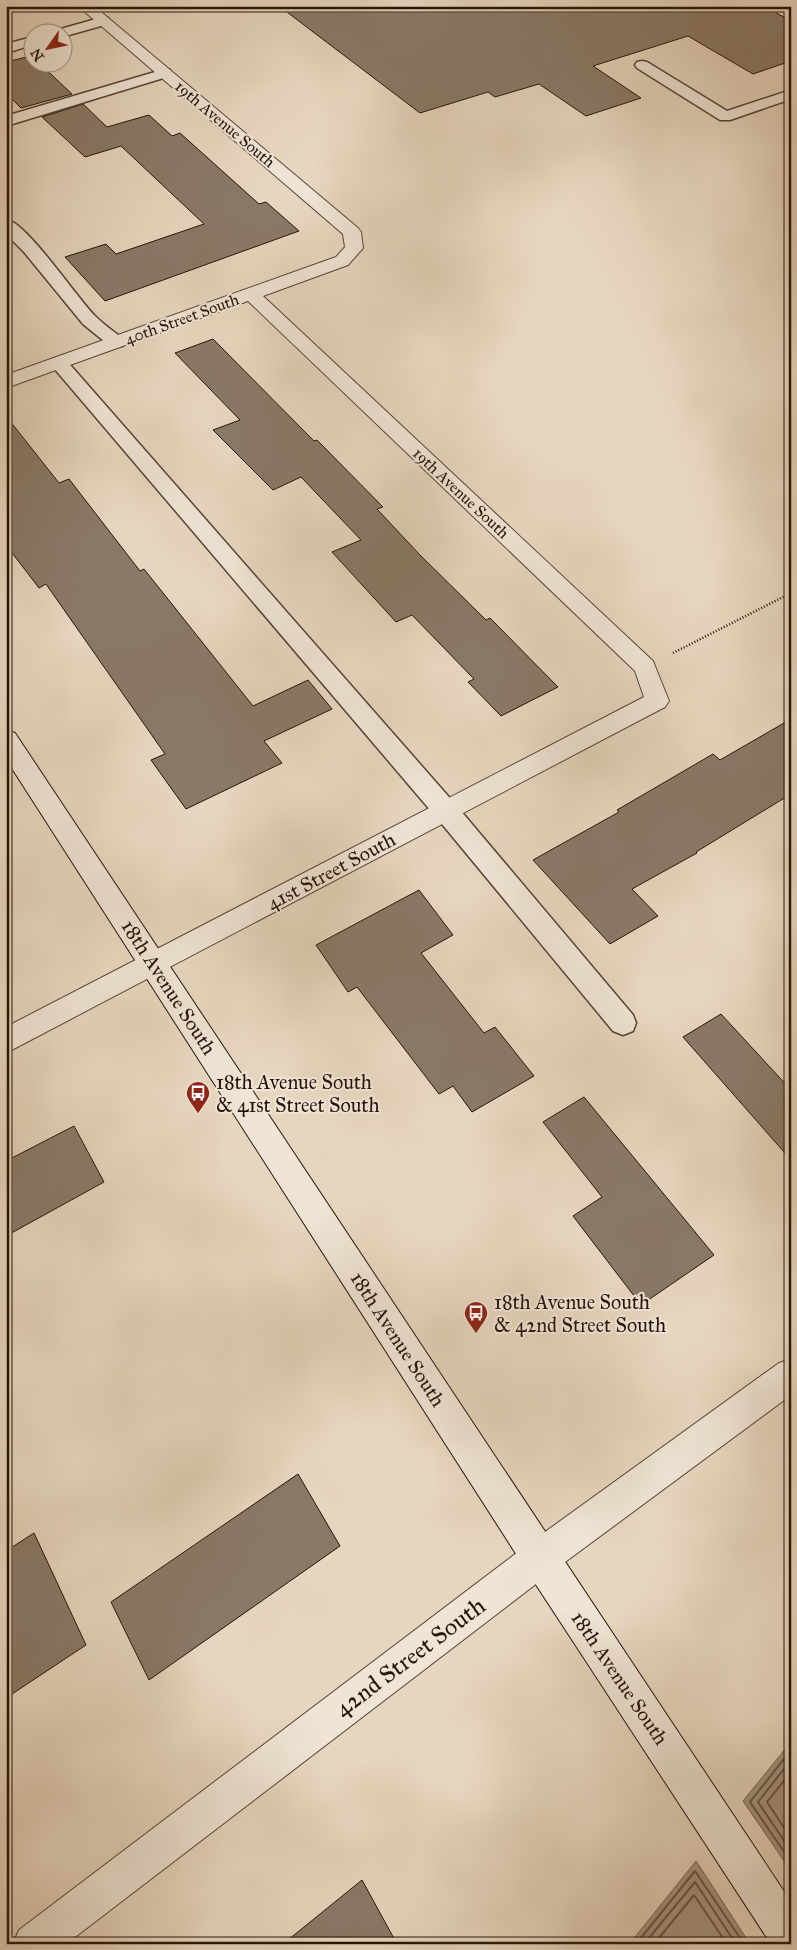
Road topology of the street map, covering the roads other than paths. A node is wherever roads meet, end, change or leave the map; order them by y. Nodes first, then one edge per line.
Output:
1 (85, 6) edge
2 (103, 21) junction
3 (72, 30) edge
4 (22, 44) edge
5 (6, 49) edge
6 (642, 65) dead end
7 (165, 74) junction
8 (791, 94) edge
9 (6, 121) edge
10 (6, 224) edge
11 (354, 248) joint
12 (251, 294) junction
13 (116, 342) junction
14 (59, 363) junction
15 (6, 382) edge
16 (657, 700) joint
17 (6, 739) edge
18 (446, 811) junction
19 (154, 963) junction
20 (623, 1023) dead end
21 (6, 1041) edge
22 (791, 1375) edge
23 (540, 1558) junction
24 (791, 1938) edge
25 (33, 1944) edge

1 - 2 street, 19th Avenue South
2 - 3 lane
2 - 7 street, 19th Avenue South
4 - 5 lane
6 - 8 lane
7 - 9 lane
7 - 11 street, 19th Avenue South
10 - 13 lane
11 - 12 street, 40th Street South
12 - 13 street, 40th Street South
12 - 16 street, 19th Avenue South
13 - 14 street, 40th Street South
14 - 15 street, 40th Street South
14 - 18 lane
16 - 18 street, 41st Street South
17 - 19 street, 18th Avenue South
18 - 19 street, 41st Street South
18 - 20 lane
19 - 21 street, 41st Street South
19 - 23 street, 18th Avenue South
22 - 23 street, 42nd Street South
23 - 24 street, 18th Avenue South
23 - 25 street, 42nd Street South

